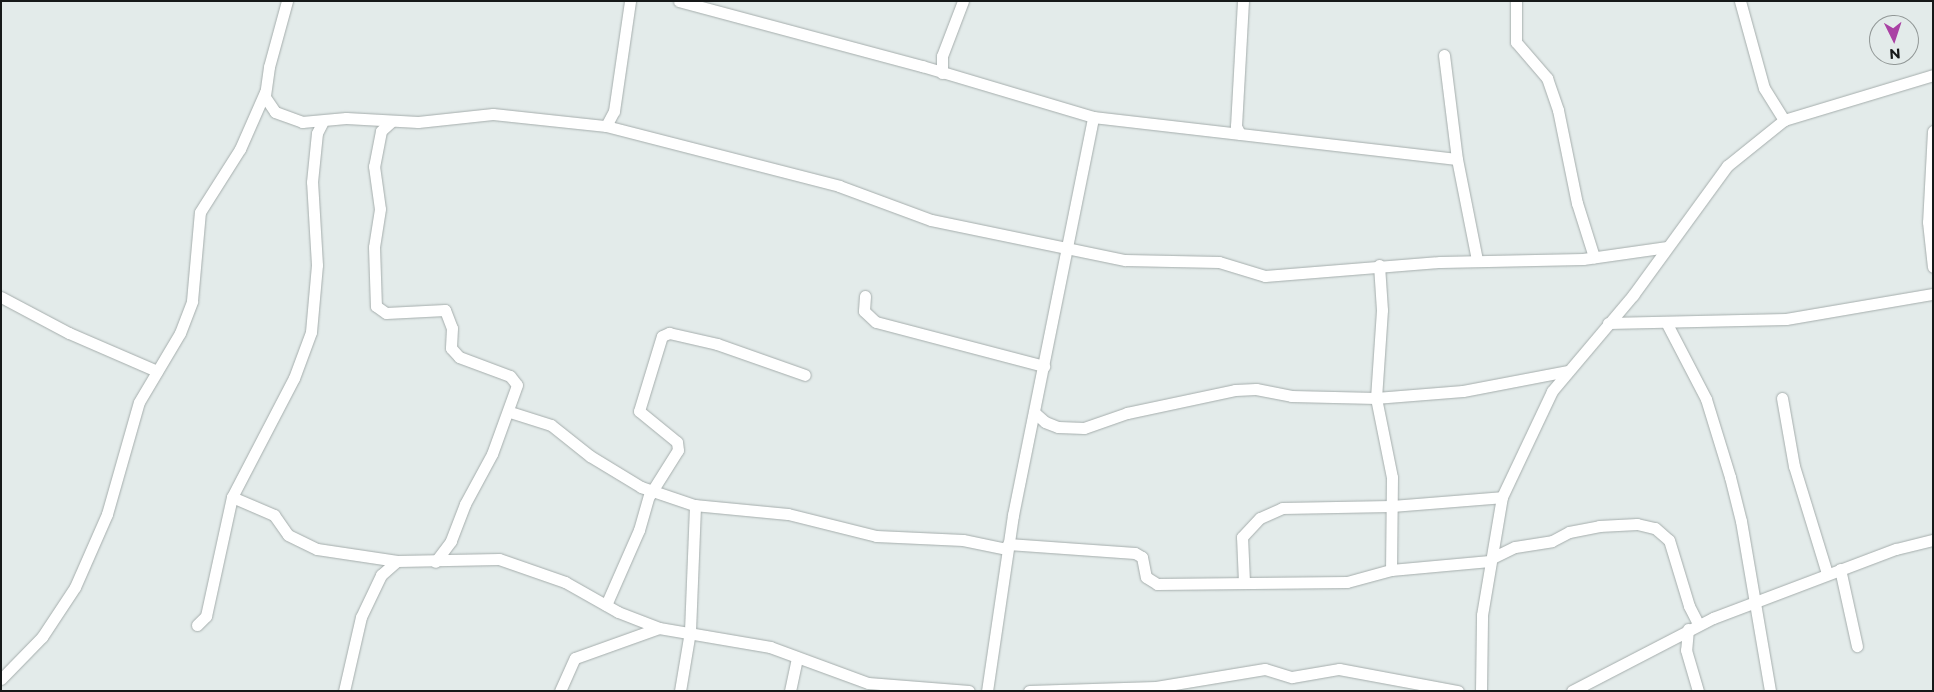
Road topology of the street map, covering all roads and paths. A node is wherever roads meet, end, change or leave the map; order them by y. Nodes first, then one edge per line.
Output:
1 (287, 1) edge
2 (630, 1) edge
3 (679, 1) edge
4 (963, 1) edge
5 (1243, 1) edge
6 (1516, 1) edge
7 (1740, 1) edge
8 (1444, 55) dead end
9 (942, 72) junction
10 (1933, 75) edge
11 (265, 92) junction
12 (614, 111) junction
13 (275, 112) junction
14 (255, 115) junction
15 (1093, 117) junction
16 (377, 119) junction
17 (1784, 120) junction
18 (392, 121) junction
19 (606, 126) junction
20 (319, 128) junction
21 (621, 129) junction
22 (381, 131) junction
23 (1233, 131) junction
24 (1933, 132) edge
25 (1457, 159) junction
26 (1667, 247) junction
27 (1069, 250) junction
28 (1594, 257) junction
29 (1477, 260) junction
30 (1379, 265) junction
31 (1933, 267) edge
32 (1933, 294) edge
33 (865, 296) dead end
34 (1, 297) edge
35 (1666, 322) junction
36 (1608, 323) junction
37 (1044, 366) junction
38 (157, 371) junction
39 (1568, 371) junction
40 (805, 375) dead end
41 (1376, 398) junction
42 (1782, 398) dead end
43 (510, 412) junction
44 (1035, 412) junction
45 (1045, 422) junction
46 (1032, 428) junction
47 (641, 487) junction
48 (654, 490) junction
49 (232, 497) junction
50 (1502, 497) junction
51 (647, 502) junction
52 (695, 505) junction
53 (1391, 506) junction
54 (1495, 535) junction
55 (1933, 540) edge
56 (451, 541) junction
57 (1008, 546) junction
58 (1515, 547) junction
59 (1491, 559) junction
60 (396, 560) junction
61 (461, 560) junction
62 (436, 562) junction
63 (1840, 569) junction
64 (1391, 570) junction
65 (1827, 573) junction
66 (1244, 582) junction
67 (1756, 601) junction
68 (606, 605) junction
69 (197, 625) dead end
70 (1693, 627) junction
71 (659, 628) junction
72 (690, 631) junction
73 (1666, 641) junction
74 (1857, 646) dead end
75 (1686, 650) junction
76 (797, 658) junction
77 (4, 674) edge
78 (867, 687) edge
79 (1161, 688) edge
80 (344, 691) edge
81 (560, 691) edge
82 (680, 691) edge
83 (790, 691) edge
84 (969, 691) edge
85 (987, 691) edge
86 (1028, 691) edge
87 (1458, 691) edge
88 (1481, 691) edge
89 (1572, 691) edge
90 (1698, 691) edge
91 (1770, 691) edge

1 - 11 street
2 - 12 street
3 - 9 street
4 - 9 street
5 - 23 street
6 - 28 street
7 - 17 street
8 - 25 street
9 - 15 street
10 - 17 street
11 - 13 street
11 - 14 street
12 - 19 street
12 - 21 street
13 - 14 street
13 - 20 street
14 - 38 street
15 - 23 street
15 - 27 street
16 - 18 street
16 - 20 street
16 - 22 street
17 - 26 street
18 - 19 street
18 - 22 street
19 - 21 street
20 - 49 street
21 - 27 street
22 - 43 street
23 - 25 street
24 - 31 street
25 - 29 street
26 - 28 street
26 - 36 street
27 - 30 street
27 - 37 street
28 - 29 street
29 - 30 street
30 - 41 street
32 - 35 street
33 - 37 street
34 - 38 street
35 - 36 street
35 - 67 street
36 - 39 street
37 - 44 street
38 - 77 street
39 - 41 street
39 - 50 street
40 - 48 street
41 - 45 street
41 - 53 street
42 - 65 street
43 - 47 street
43 - 56 street
44 - 45 street
44 - 46 street
45 - 46 street
46 - 57 street
47 - 48 street
47 - 51 street
48 - 51 street
48 - 52 street
49 - 60 street
49 - 69 street
50 - 53 street
50 - 54 street
51 - 68 street
52 - 57 street
52 - 72 street
53 - 64 street
53 - 66 street
54 - 58 street
54 - 59 street
55 - 63 street
56 - 61 street
56 - 62 street
57 - 66 street
57 - 85 street
58 - 59 street
58 - 70 street
59 - 64 street
59 - 88 street
60 - 62 street
60 - 80 street
61 - 62 street
61 - 68 street
63 - 65 street
63 - 74 street
64 - 66 street
65 - 67 street
67 - 70 street
67 - 91 street
68 - 71 street
70 - 73 street
70 - 75 street
71 - 72 street
71 - 81 street
72 - 76 street
72 - 82 street
73 - 75 street
73 - 89 street
75 - 90 street
76 - 78 street
76 - 83 street
78 - 84 street
79 - 86 street
79 - 87 street

